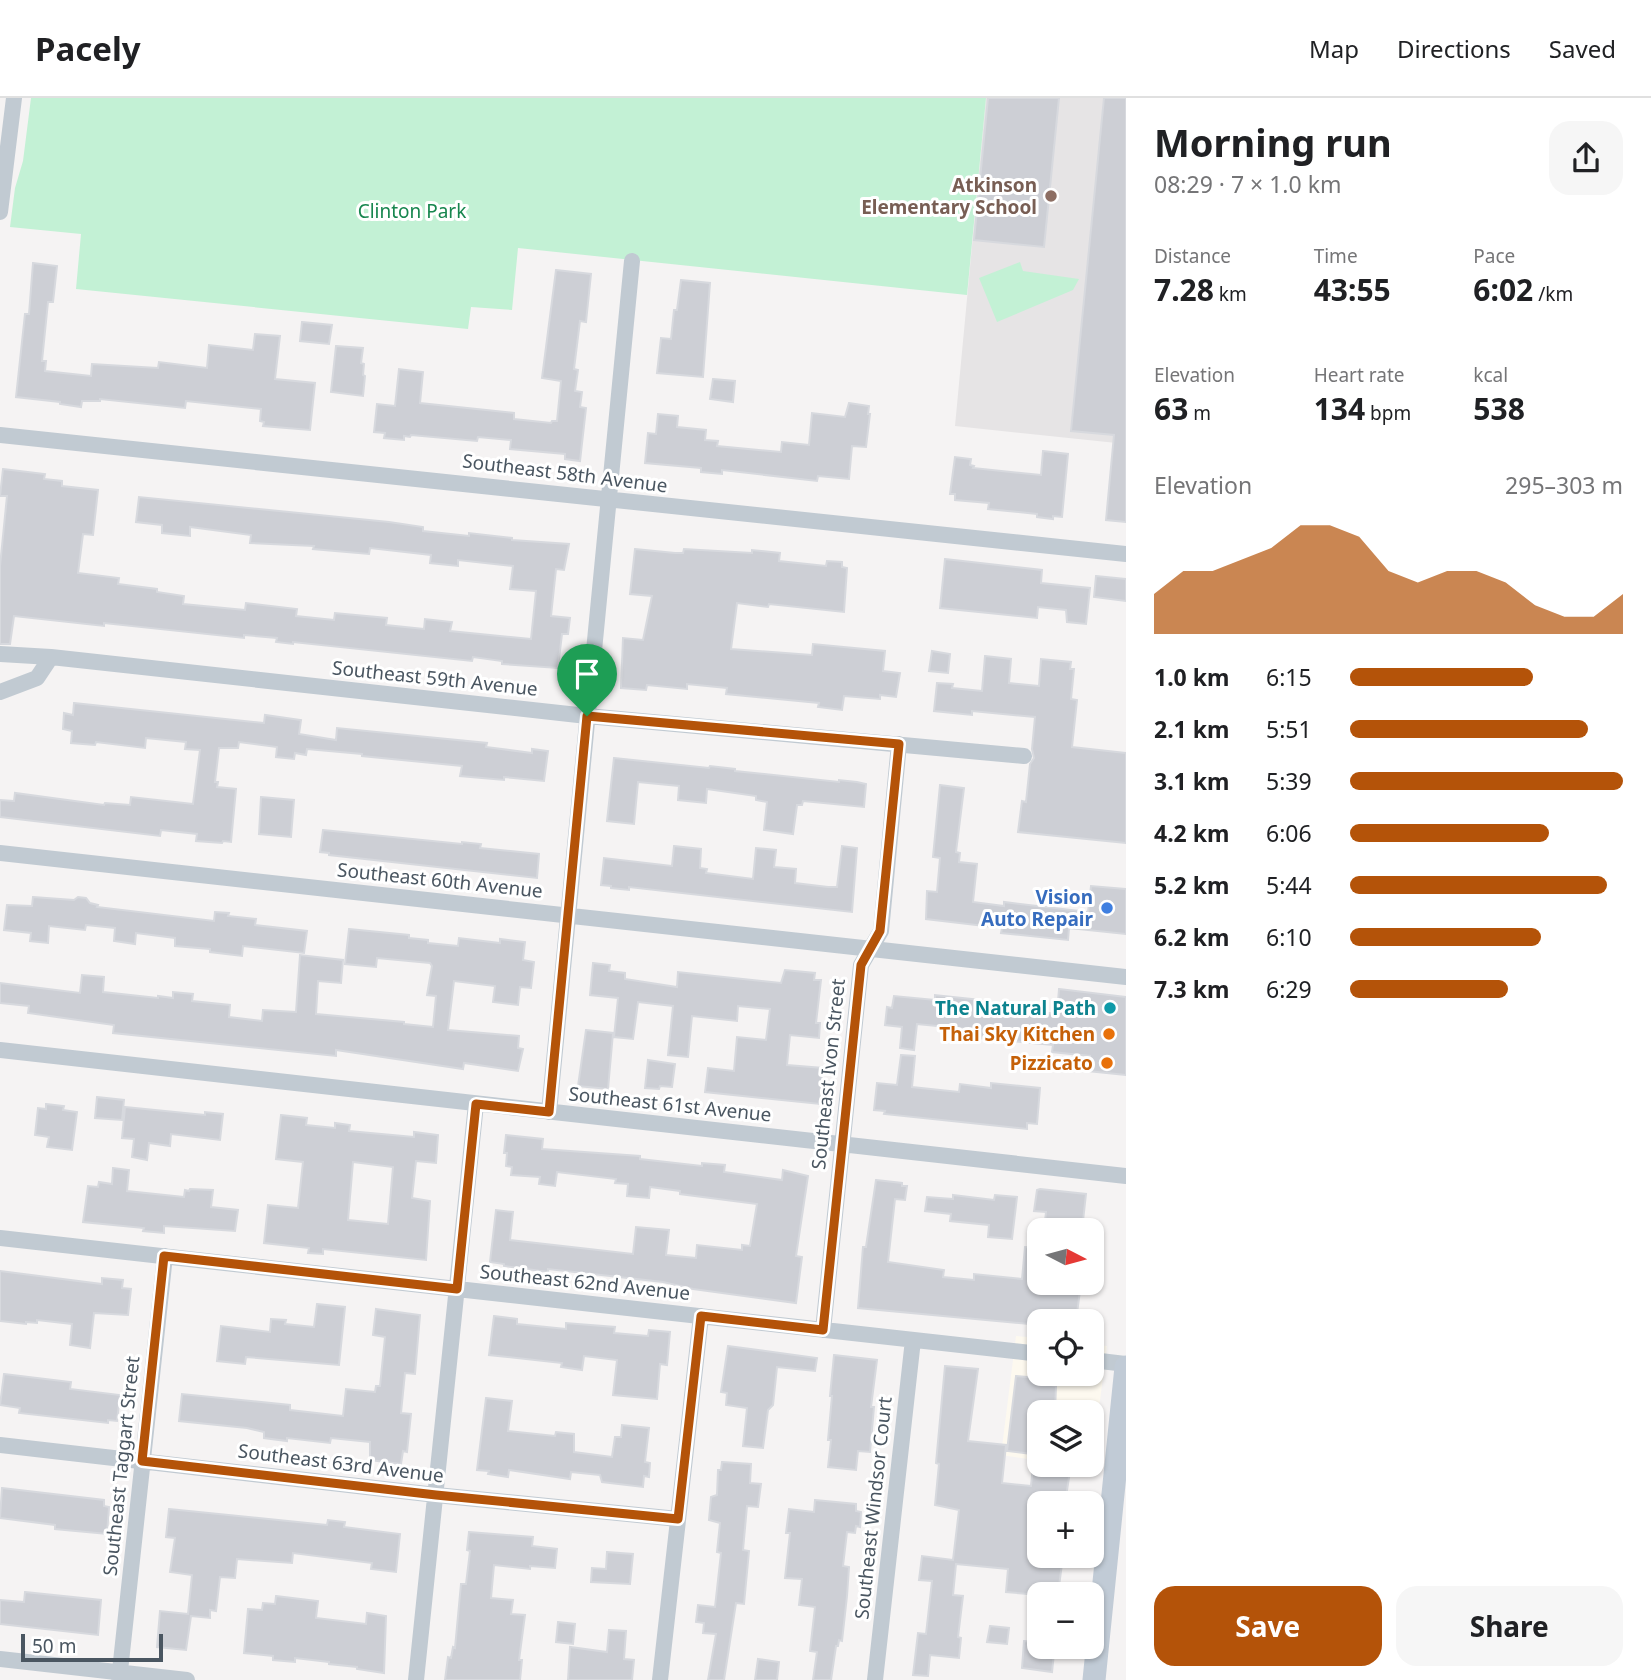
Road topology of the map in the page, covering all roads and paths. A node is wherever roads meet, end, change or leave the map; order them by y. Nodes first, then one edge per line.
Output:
1 (14, 98) edge
2 (0, 212) edge
3 (632, 261) dead end
4 (0, 435) edge
5 (609, 500) junction
6 (1126, 554) edge
7 (0, 654) edge
8 (51, 657) junction
9 (0, 692) edge
10 (587, 716) junction
11 (899, 744) junction
12 (1024, 756) dead end
13 (0, 853) edge
14 (568, 916) junction
15 (870, 950) junction
16 (1126, 977) edge
17 (0, 1050) edge
18 (476, 1104) junction
19 (549, 1112) junction
20 (842, 1144) junction
21 (1126, 1176) edge
22 (0, 1238) edge
23 (164, 1256) junction
24 (457, 1289) junction
25 (701, 1316) junction
26 (823, 1330) junction
27 (912, 1340) junction
28 (1027, 1353) edge
29 (1104, 1362) edge
30 (1126, 1365) edge
31 (0, 1445) edge
32 (142, 1461) junction
33 (436, 1495) junction
34 (678, 1519) junction
35 (0, 1659) edge
36 (120, 1676) edge
37 (187, 1680) edge
38 (416, 1680) edge
39 (660, 1680) edge
40 (875, 1680) edge
41 (1094, 1680) edge

1 - 2 street
3 - 5 street
4 - 5 street, Southeast 58th Avenue
5 - 6 street, Southeast 58th Avenue
5 - 10 street
7 - 8 street, Southeast 59th Avenue
8 - 9 street
8 - 10 street, Southeast 59th Avenue
10 - 11 street, Southeast 59th Avenue
10 - 14 street
11 - 12 street, Southeast 59th Avenue
11 - 15 street, Southeast Ivon Street
13 - 14 street, Southeast 60th Avenue
14 - 15 street, Southeast 60th Avenue
14 - 19 street
15 - 16 street, Southeast 60th Avenue
15 - 20 street, Southeast Ivon Street
17 - 18 street, Southeast 61st Avenue
18 - 19 street, Southeast 61st Avenue
18 - 24 street
19 - 20 street, Southeast 61st Avenue
20 - 21 street, Southeast 61st Avenue
20 - 26 street, Southeast Ivon Street
22 - 23 street, Southeast 62nd Avenue
23 - 24 street, Southeast 62nd Avenue
23 - 32 street, Southeast Taggart Street
24 - 25 street, Southeast 62nd Avenue
24 - 33 street
25 - 26 street, Southeast 62nd Avenue
25 - 34 street
26 - 27 street, Southeast 62nd Avenue
27 - 28 street, Southeast 62nd Avenue
27 - 40 street, Southeast Windsor Court
29 - 30 street
30 - 41 main road
31 - 32 street, Southeast 63rd Avenue
32 - 33 street, Southeast 63rd Avenue
32 - 36 street, Southeast Taggart Street
33 - 34 street, Southeast 63rd Avenue
33 - 38 street
34 - 39 street
35 - 36 street
36 - 37 street

